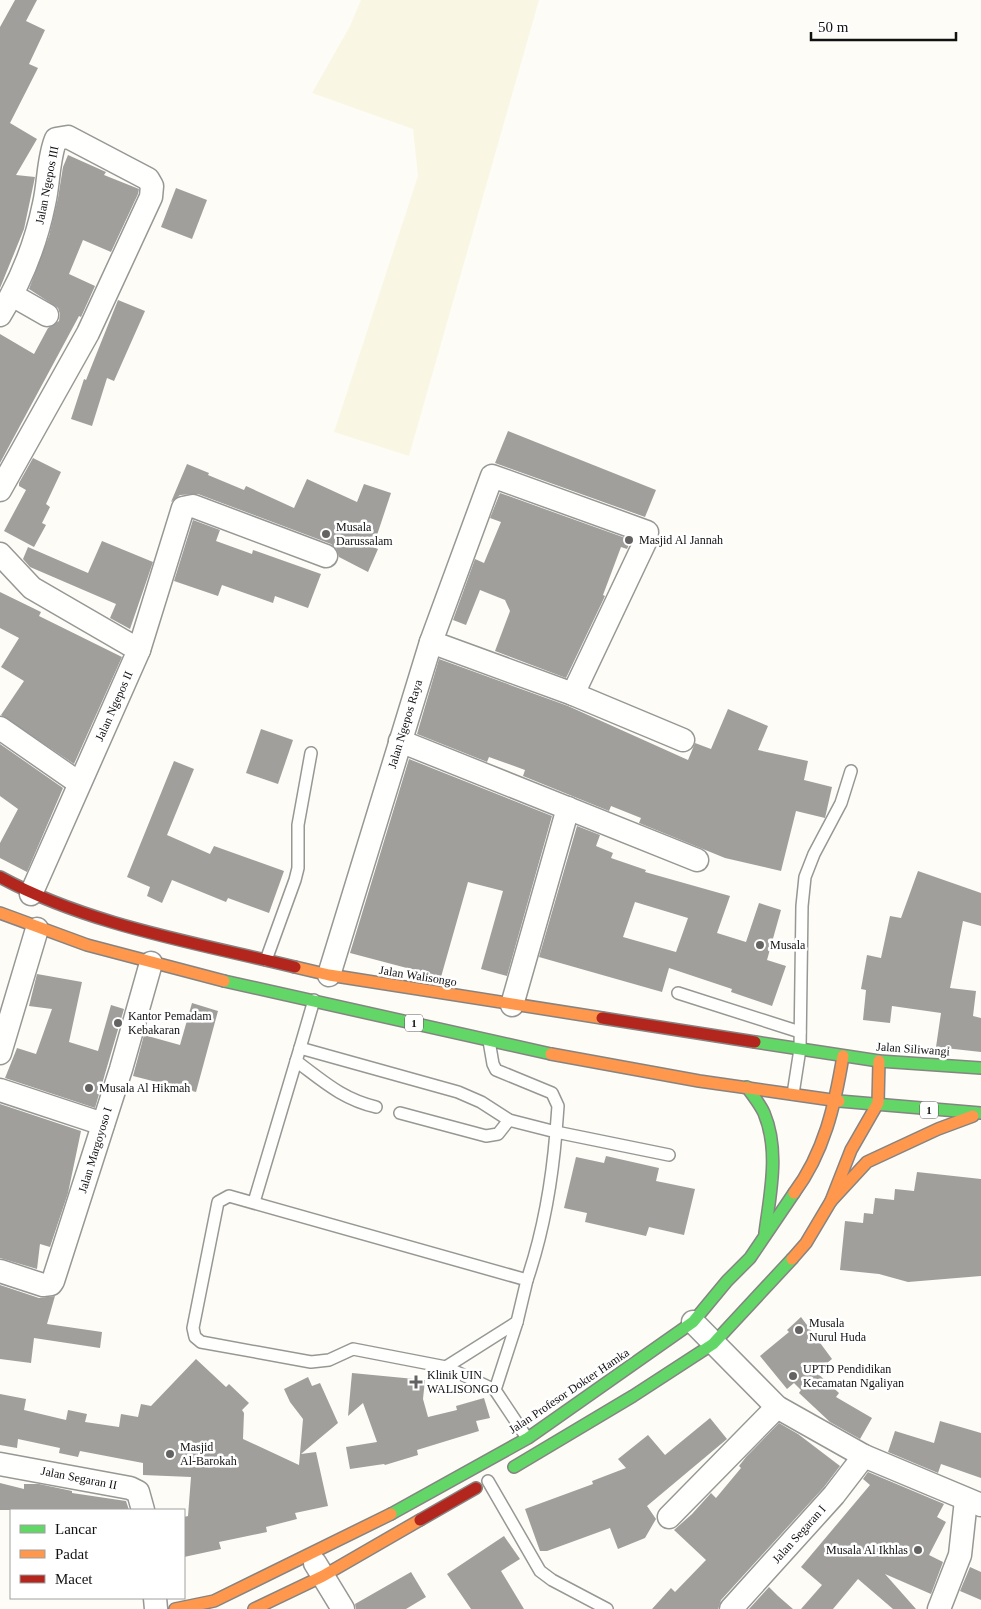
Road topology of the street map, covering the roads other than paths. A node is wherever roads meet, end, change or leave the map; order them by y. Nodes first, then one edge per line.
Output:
1 (12, 295) junction
2 (0, 315) edge
3 (47, 315) dead end
4 (1, 483) edge
5 (0, 554) edge
6 (326, 556) dead end
7 (431, 642) junction
8 (139, 650) junction
9 (573, 694) junction
10 (0, 728) edge
11 (683, 740) dead end
12 (400, 741) junction
13 (312, 753) dead end
14 (851, 771) dead end
15 (79, 783) junction
16 (568, 808) junction
17 (696, 860) dead end
18 (0, 877) edge
19 (31, 894) junction
20 (0, 913) edge
21 (37, 929) junction
22 (147, 931) junction
23 (266, 960) junction
24 (144, 961) junction
25 (329, 976) junction
26 (678, 993) dead end
27 (314, 1000) junction
28 (512, 1005) junction
29 (800, 1032) junction
30 (489, 1039) junction
31 (300, 1048) junction
32 (800, 1049) junction
33 (0, 1053) edge
34 (843, 1056) junction
35 (296, 1061) junction
36 (878, 1061) junction
37 (981, 1068) edge
38 (747, 1087) junction
39 (0, 1090) edge
40 (793, 1094) junction
41 (836, 1101) junction
42 (878, 1103) junction
43 (376, 1107) dead end
44 (400, 1113) dead end
45 (981, 1113) edge
46 (509, 1120) junction
47 (103, 1124) junction
48 (556, 1132) junction
49 (669, 1155) dead end
50 (831, 1201) junction
51 (254, 1202) junction
52 (764, 1233) junction
53 (0, 1271) edge
54 (527, 1280) junction
55 (517, 1322) junction
56 (693, 1322) junction
57 (713, 1344) junction
58 (446, 1367) junction
59 (495, 1390) junction
60 (776, 1407) junction
61 (528, 1438) junction
62 (540, 1452) junction
63 (864, 1456) junction
64 (0, 1464) edge
65 (495, 1477) junction
66 (973, 1502) edge
67 (143, 1509) edge
68 (669, 1517) dead end
69 (310, 1553) junction
70 (323, 1576) junction
71 (175, 1609) edge
72 (254, 1609) edge
73 (343, 1609) edge
74 (607, 1609) edge
75 (731, 1609) edge
76 (939, 1609) edge

1 - 2 street, Jalan Ngepos III
1 - 3 street
1 - 4 street, Jalan Ngepos III
5 - 8 street
6 - 8 street, Jalan Ngepos II
7 - 9 street
7 - 9 street, Jalan Ngepos Raya
7 - 12 street, Jalan Ngepos Raya
8 - 15 street, Jalan Ngepos II
9 - 11 street
10 - 15 street
12 - 16 street
12 - 25 street, Jalan Ngepos Raya
13 - 23 lane
14 - 29 lane
15 - 19 street, Jalan Ngepos II
16 - 17 street
16 - 28 street
18 - 19 main road, Jalan Walisongo
19 - 22 main road, Jalan Walisongo
20 - 21 main road, 1
21 - 24 main road, 1
21 - 33 street
22 - 23 main road, Jalan Walisongo
22 - 24 main road
23 - 25 main road, Jalan Walisongo
24 - 27 main road, 1
24 - 47 street, Jalan Margoyoso I
25 - 28 main road, Jalan Walisongo
26 - 29 lane
27 - 30 main road, 1
27 - 31 lane
28 - 32 main road, Jalan Walisongo
29 - 32 lane
30 - 38 main road, 1
30 - 48 lane
31 - 35 lane
31 - 46 lane
32 - 34 main road, Jalan Walisongo
32 - 40 lane
34 - 36 main road, Jalan Siliwangi
34 - 41 main road, Jalan Profesor Dokter Hamka
35 - 43 lane
35 - 51 lane
36 - 37 main road, Jalan Siliwangi
36 - 42 main road
38 - 40 main road, 1
38 - 52 main road
39 - 47 street
40 - 41 main road, 1
41 - 42 main road, 1
41 - 52 main road, Jalan Profesor Dokter Hamka
42 - 45 main road, 1
42 - 50 main road
44 - 46 lane
45 - 50 main road
46 - 48 lane
47 - 53 street, Jalan Margoyoso I
48 - 49 lane
48 - 54 lane
50 - 57 main road
51 - 54 lane
51 - 58 lane
52 - 56 main road, Jalan Profesor Dokter Hamka
54 - 55 lane
55 - 58 lane
55 - 59 lane
56 - 57 street
56 - 61 main road, Jalan Profesor Dokter Hamka
57 - 60 street
57 - 62 main road
58 - 59 lane
59 - 61 lane
60 - 63 street
60 - 68 street
61 - 62 lane
61 - 69 main road, Jalan Profesor Dokter Hamka
62 - 65 main road
63 - 66 street
63 - 75 street, Jalan Segaran I
64 - 67 street, Jalan Segaran II
65 - 70 main road
65 - 74 lane
66 - 76 street
69 - 70 street
69 - 71 main road, Jalan Profesor Dokter Hamka
70 - 72 main road
70 - 73 street

